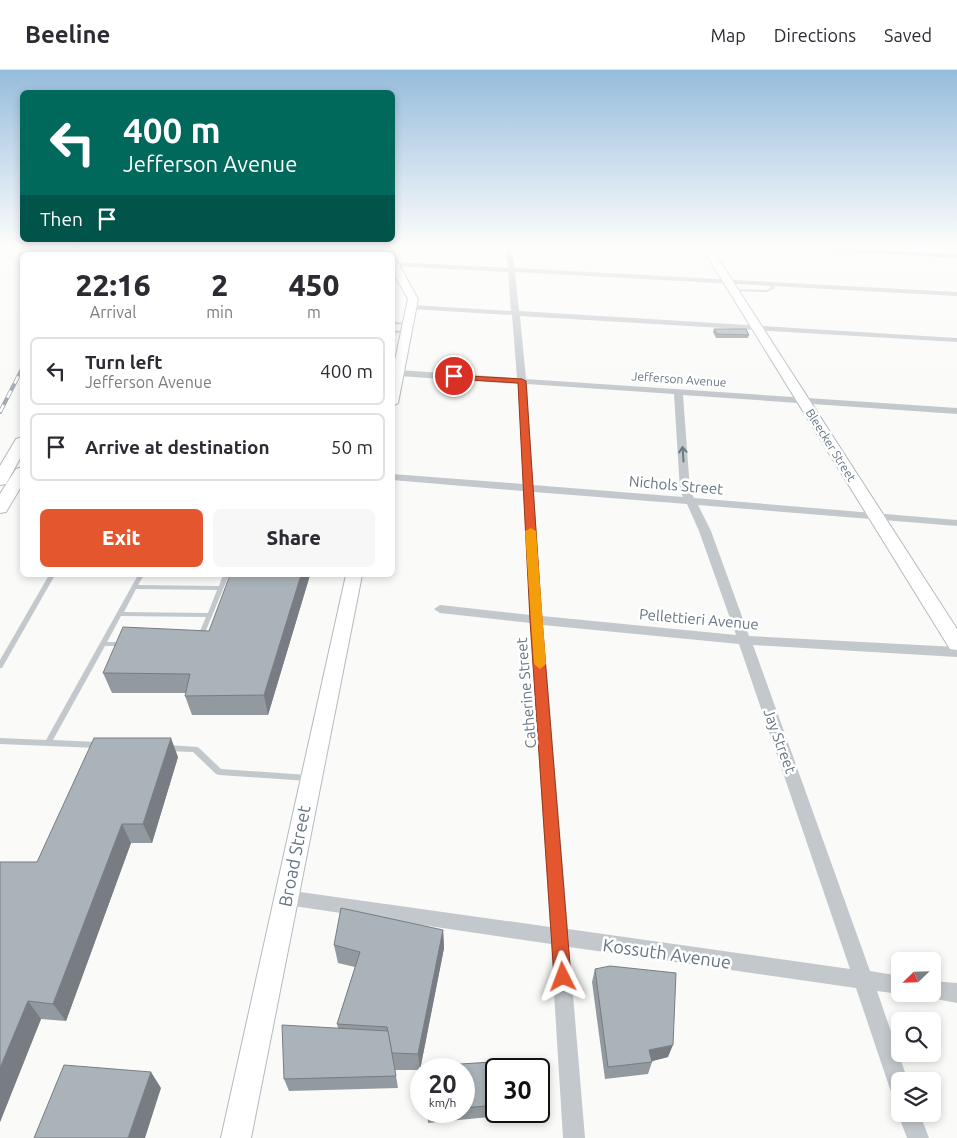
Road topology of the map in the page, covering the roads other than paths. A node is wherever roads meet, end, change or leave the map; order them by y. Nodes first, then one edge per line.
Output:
1 (411, 296) edge
2 (515, 296) edge
3 (736, 296) edge
4 (412, 307) junction
5 (517, 313) junction
6 (395, 324) edge
7 (409, 327) junction
8 (757, 327) junction
9 (395, 331) edge
10 (957, 340) edge
11 (396, 372) edge
12 (522, 381) junction
13 (678, 392) junction
14 (803, 401) junction
15 (957, 411) edge
16 (20, 445) edge
17 (20, 475) edge
18 (395, 477) edge
19 (0, 480) edge
20 (528, 488) junction
21 (689, 502) junction
22 (0, 508) edge
23 (876, 516) junction
24 (957, 523) edge
25 (51, 577) edge
26 (140, 577) edge
27 (225, 577) edge
28 (354, 577) edge
29 (135, 587) junction
30 (221, 588) junction
31 (440, 609) dead end
32 (121, 614) junction
33 (210, 615) junction
34 (536, 620) junction
35 (743, 640) junction
36 (104, 644) junction
37 (132, 644) edge
38 (957, 644) edge
39 (197, 645) edge
40 (957, 652) edge
41 (0, 666) edge
42 (0, 741) edge
43 (48, 743) junction
44 (107, 746) edge
45 (156, 748) edge
46 (310, 778) junction
47 (286, 898) junction
48 (560, 938) junction
49 (863, 980) junction
50 (891, 985) edge
51 (941, 991) edge
52 (957, 994) edge
53 (895, 1072) edge
54 (912, 1122) edge
55 (236, 1138) edge
56 (574, 1138) edge
57 (918, 1138) edge

1 - 4 main road
2 - 5 street, Catherine Street
3 - 8 main road, Bleecker Street
4 - 5 street
4 - 7 main road
5 - 8 street
5 - 12 street, Catherine Street
6 - 7 lane
7 - 9 lane
7 - 11 main road
8 - 10 street
8 - 14 main road, Bleecker Street
11 - 12 street, Jefferson Avenue
12 - 13 street, Jefferson Avenue
12 - 20 street, Catherine Street
13 - 14 street, Jefferson Avenue
21 -> 13 street, Jay Street
14 - 15 street, Jefferson Avenue
14 - 23 main road, Bleecker Street
16 - 19 main road
17 - 22 main road
18 - 20 street, Nichols Street
20 - 21 street, Nichols Street
20 - 34 street, Catherine Street
21 - 23 street, Nichols Street
21 - 35 street, Jay Street
23 - 24 street, Nichols Street
23 - 38 main road, Bleecker Street
25 - 41 lane
26 - 29 lane
27 - 30 lane
28 - 46 main road, Broad Street
29 - 30 lane
29 - 32 lane
30 - 33 lane
31 - 34 street, Pellettieri Avenue
32 - 33 lane
32 - 36 lane
33 - 39 lane
34 - 35 street, Pellettieri Avenue
34 - 48 street, Catherine Street
35 - 40 street, Pellettieri Avenue
35 - 49 street, Jay Street
36 - 37 lane
36 - 43 lane
42 - 43 lane
43 - 44 lane
45 - 46 lane
46 - 47 main road, Broad Street
47 - 48 street, Kossuth Avenue
47 - 55 main road, Broad Street
48 - 49 street, Kossuth Avenue
48 - 56 street, Catherine Street
49 - 50 street, Kossuth Avenue
49 - 53 street, Jay Street
51 - 52 street
54 - 57 street

